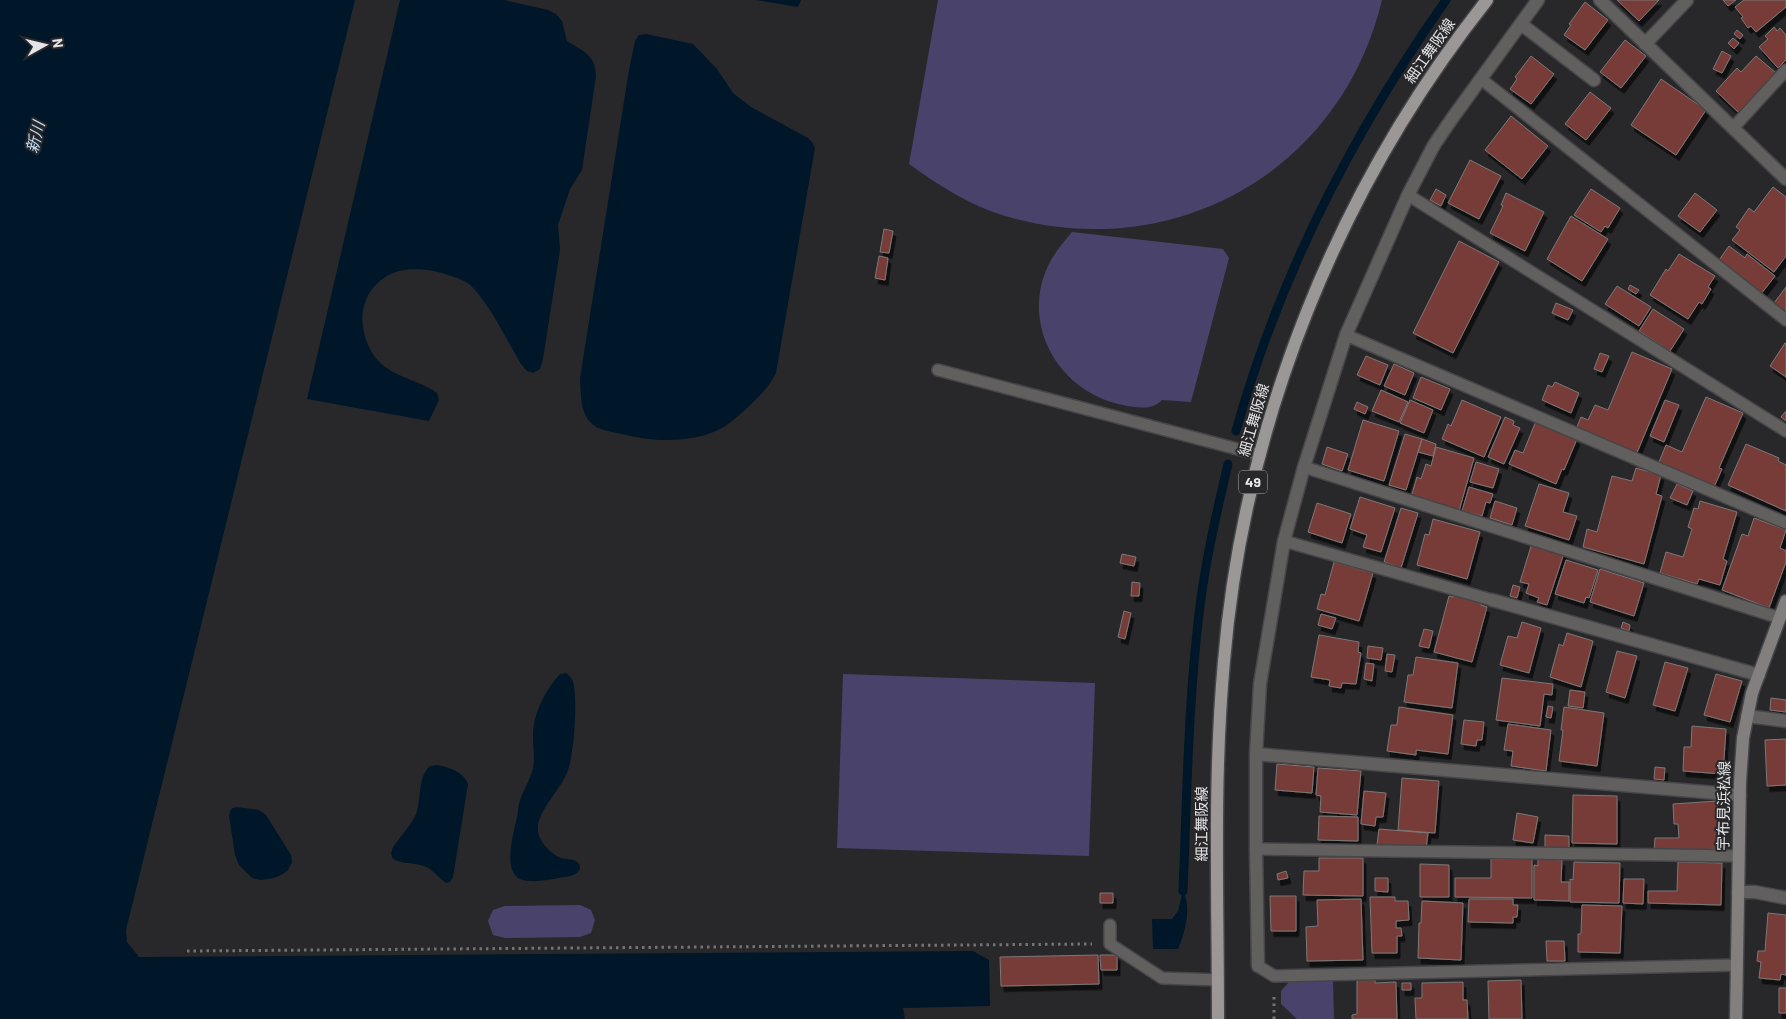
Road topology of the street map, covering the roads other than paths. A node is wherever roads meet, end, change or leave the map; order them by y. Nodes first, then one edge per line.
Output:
1 (1487, 0) edge
2 (1538, 0) edge
3 (1600, 0) edge
4 (1687, 0) edge
5 (1521, 24) junction
6 (1645, 44) junction
7 (1786, 70) edge
8 (1481, 79) junction
9 (1594, 80) dead end
10 (1733, 128) junction
11 (1786, 179) edge
12 (1408, 195) junction
13 (1786, 320) edge
14 (1346, 335) junction
15 (938, 370) dead end
16 (1786, 430) edge
17 (1260, 455) junction
18 (1304, 467) junction
19 (1786, 523) edge
20 (1284, 541) junction
21 (1492, 600) joint
22 (1786, 601) edge
23 (1780, 618) junction
24 (1759, 675) junction
25 (1747, 716) junction
26 (1786, 721) edge
27 (1256, 754) junction
28 (1740, 794) junction
29 (1256, 848) junction
30 (1739, 856) junction
31 (1738, 892) junction
32 (1786, 898) edge
33 (1110, 925) dead end
34 (1737, 965) junction
35 (1258, 966) joint
36 (1218, 980) junction
37 (1218, 1019) edge
38 (1736, 1019) edge

1 - 17 main road, 細江舞阪線 / 49
2 - 5 street
3 - 6 street
4 - 6 street
5 - 8 street
5 - 9 street
6 - 10 street
7 - 10 lane
8 - 12 street
8 - 13 lane
10 - 11 street
12 - 14 street
12 - 16 lane
14 - 18 street
14 - 19 lane
15 - 17 lane
17 - 36 main road, 細江舞阪線 / 49
18 - 20 street
18 - 23 lane
20 - 21 lane
20 - 27 street
21 - 24 street
22 - 23 main road, 宇布見浜松線
23 - 24 main road, 宇布見浜松線
24 - 25 main road, 宇布見浜松線
25 - 26 street
25 - 28 main road, 宇布見浜松線
27 - 28 street
27 - 29 street
28 - 30 main road, 宇布見浜松線
29 - 30 lane
29 - 35 street
30 - 31 main road, 宇布見浜松線
31 - 32 street
31 - 34 main road, 宇布見浜松線
33 - 36 lane
34 - 35 lane
34 - 38 main road, 宇布見浜松線
36 - 37 main road, 細江舞阪線 / 49

